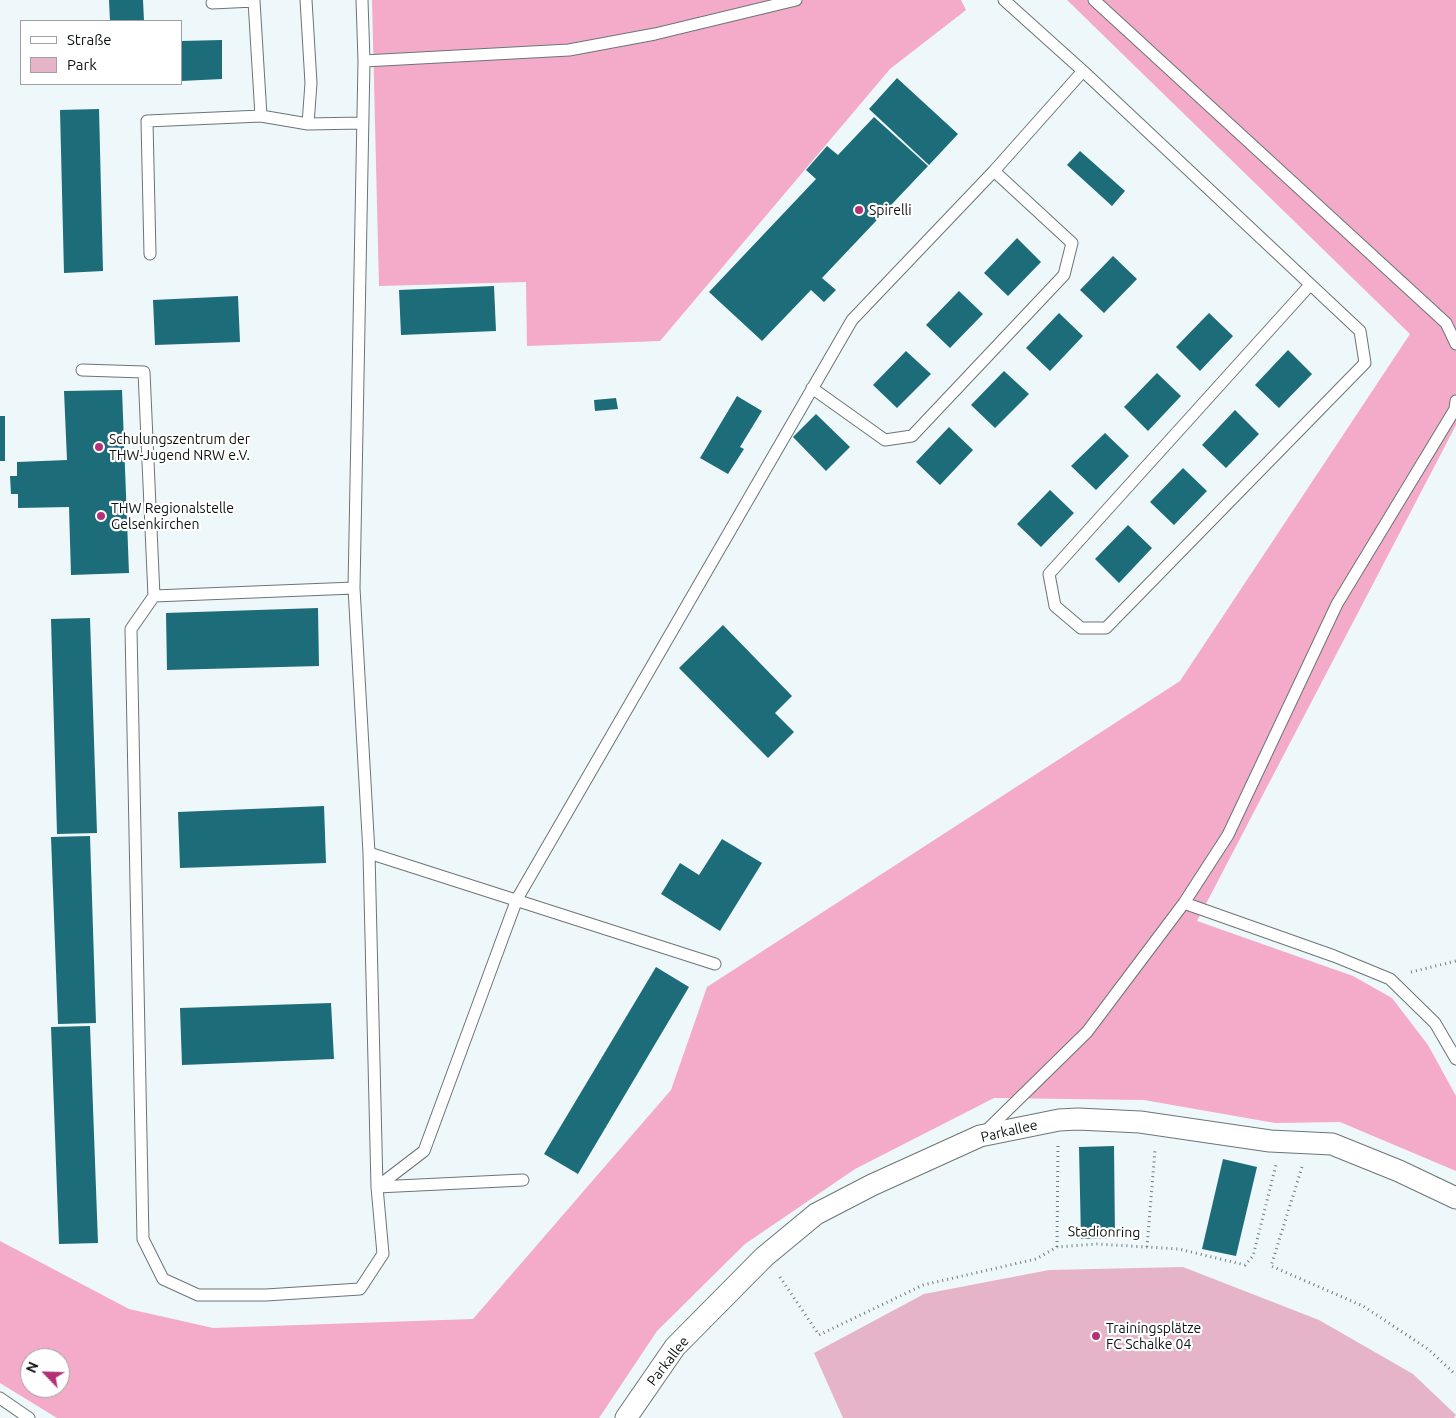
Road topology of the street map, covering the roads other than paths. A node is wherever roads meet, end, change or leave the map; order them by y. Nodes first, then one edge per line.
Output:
1 (306, 0) edge
2 (362, 0) edge
3 (796, 0) edge
4 (1004, 0) edge
5 (1094, 0) edge
6 (212, 3) dead end
7 (364, 61) junction
8 (1083, 71) junction
9 (260, 116) junction
10 (361, 123) junction
11 (308, 124) junction
12 (994, 171) junction
13 (150, 254) dead end
14 (1310, 285) junction
15 (1456, 344) edge
16 (82, 370) dead end
17 (812, 388) junction
18 (1456, 401) edge
19 (354, 588) junction
20 (154, 596) junction
21 (369, 853) junction
22 (517, 899) junction
23 (1184, 903) junction
24 (715, 964) dead end
25 (1456, 1059) edge
26 (980, 1136) junction
27 (523, 1180) dead end
28 (377, 1186) junction
29 (1456, 1198) edge
30 (0, 1398) edge
31 (29, 1418) edge
32 (626, 1418) edge

1 - 11 lane
2 - 7 lane
3 - 7 lane
4 - 8 lane
5 - 15 lane
6 - 9 lane
7 - 10 lane
8 - 12 lane
8 - 14 lane
9 - 11 lane
9 - 13 lane
10 - 11 lane
10 - 19 lane
12 - 17 lane
12 - 17 lane
14 - 14 lane
16 - 20 lane
17 - 22 lane
18 - 23 lane
19 - 20 lane
19 - 21 lane
20 - 28 lane
21 - 22 lane
21 - 28 lane
22 - 24 lane
22 - 28 lane
23 - 25 lane
23 - 26 lane
26 - 29 street, Parkallee
26 - 32 street, Parkallee
27 - 28 lane
30 - 31 lane

